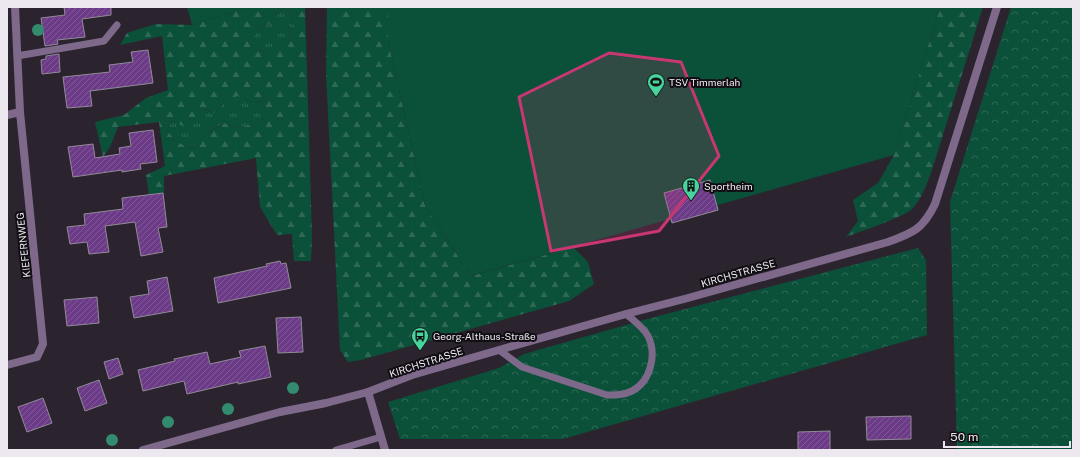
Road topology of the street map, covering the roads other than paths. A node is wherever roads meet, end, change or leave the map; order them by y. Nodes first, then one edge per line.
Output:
1 (15, 7) edge
2 (997, 7) edge
3 (117, 25) dead end
4 (17, 56) junction
5 (20, 112) junction
6 (7, 115) edge
7 (626, 314) junction
8 (499, 350) junction
9 (7, 365) edge
10 (368, 392) junction
11 (381, 437) junction
12 (143, 450) edge
13 (336, 450) edge
14 (385, 450) edge

1 - 4 street
2 - 7 street, KIRCHSTRASSE
3 - 4 lane
4 - 5 street
5 - 6 street
5 - 9 street, KIEFERNWEG
7 - 8 street, KIRCHSTRASSE
7 - 8 lane
8 - 10 street, KIRCHSTRASSE
10 - 11 street
10 - 12 street, KIRCHSTRASSE
11 - 13 lane
11 - 14 street

